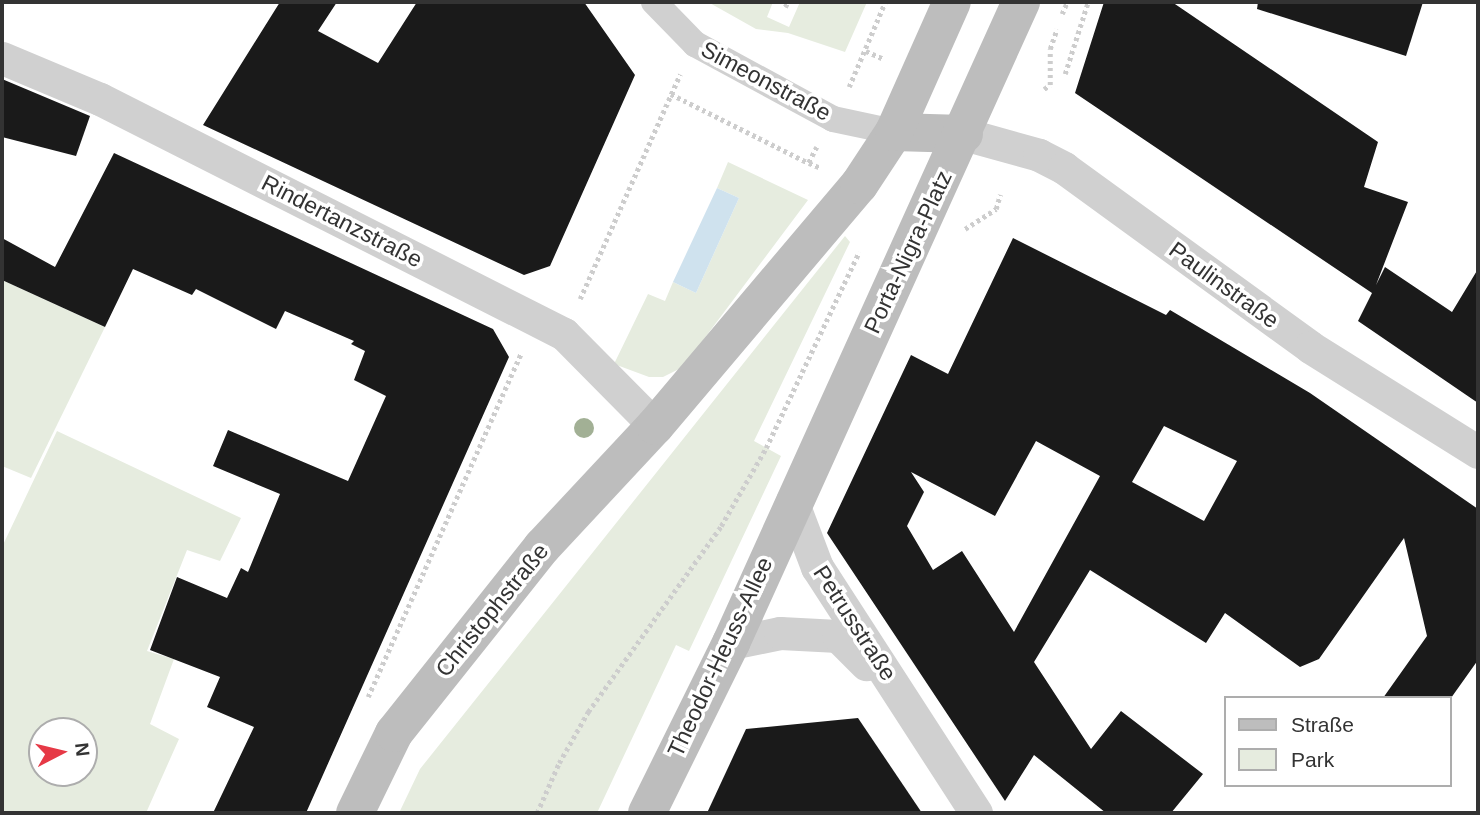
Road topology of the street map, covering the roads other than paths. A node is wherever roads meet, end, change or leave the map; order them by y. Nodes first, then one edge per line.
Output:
1 (654, 2) edge
2 (952, 2) edge
3 (1021, 2) edge
4 (2, 58) edge
5 (894, 132) junction
6 (964, 134) junction
7 (655, 425) junction
8 (1478, 452) edge
9 (792, 501) junction
10 (731, 643) junction
11 (906, 704) junction
12 (355, 813) edge
13 (647, 813) edge
14 (976, 813) edge

1 - 5 street, Simeonstraße
2 - 5 main road
3 - 6 main road, Porta-Nigra-Platz
4 - 7 street, Rindertanzstraße
5 - 6 main road
5 - 7 main road
6 - 8 street, Paulinstraße
6 - 9 main road, Porta-Nigra-Platz
7 - 12 main road, Christophstraße
9 - 10 main road, Theodor-Heuss-Allee
9 - 11 street, Petrusstraße
10 - 11 street, Petrusstraße
10 - 13 main road, Theodor-Heuss-Allee
11 - 14 street, Petrusstraße

